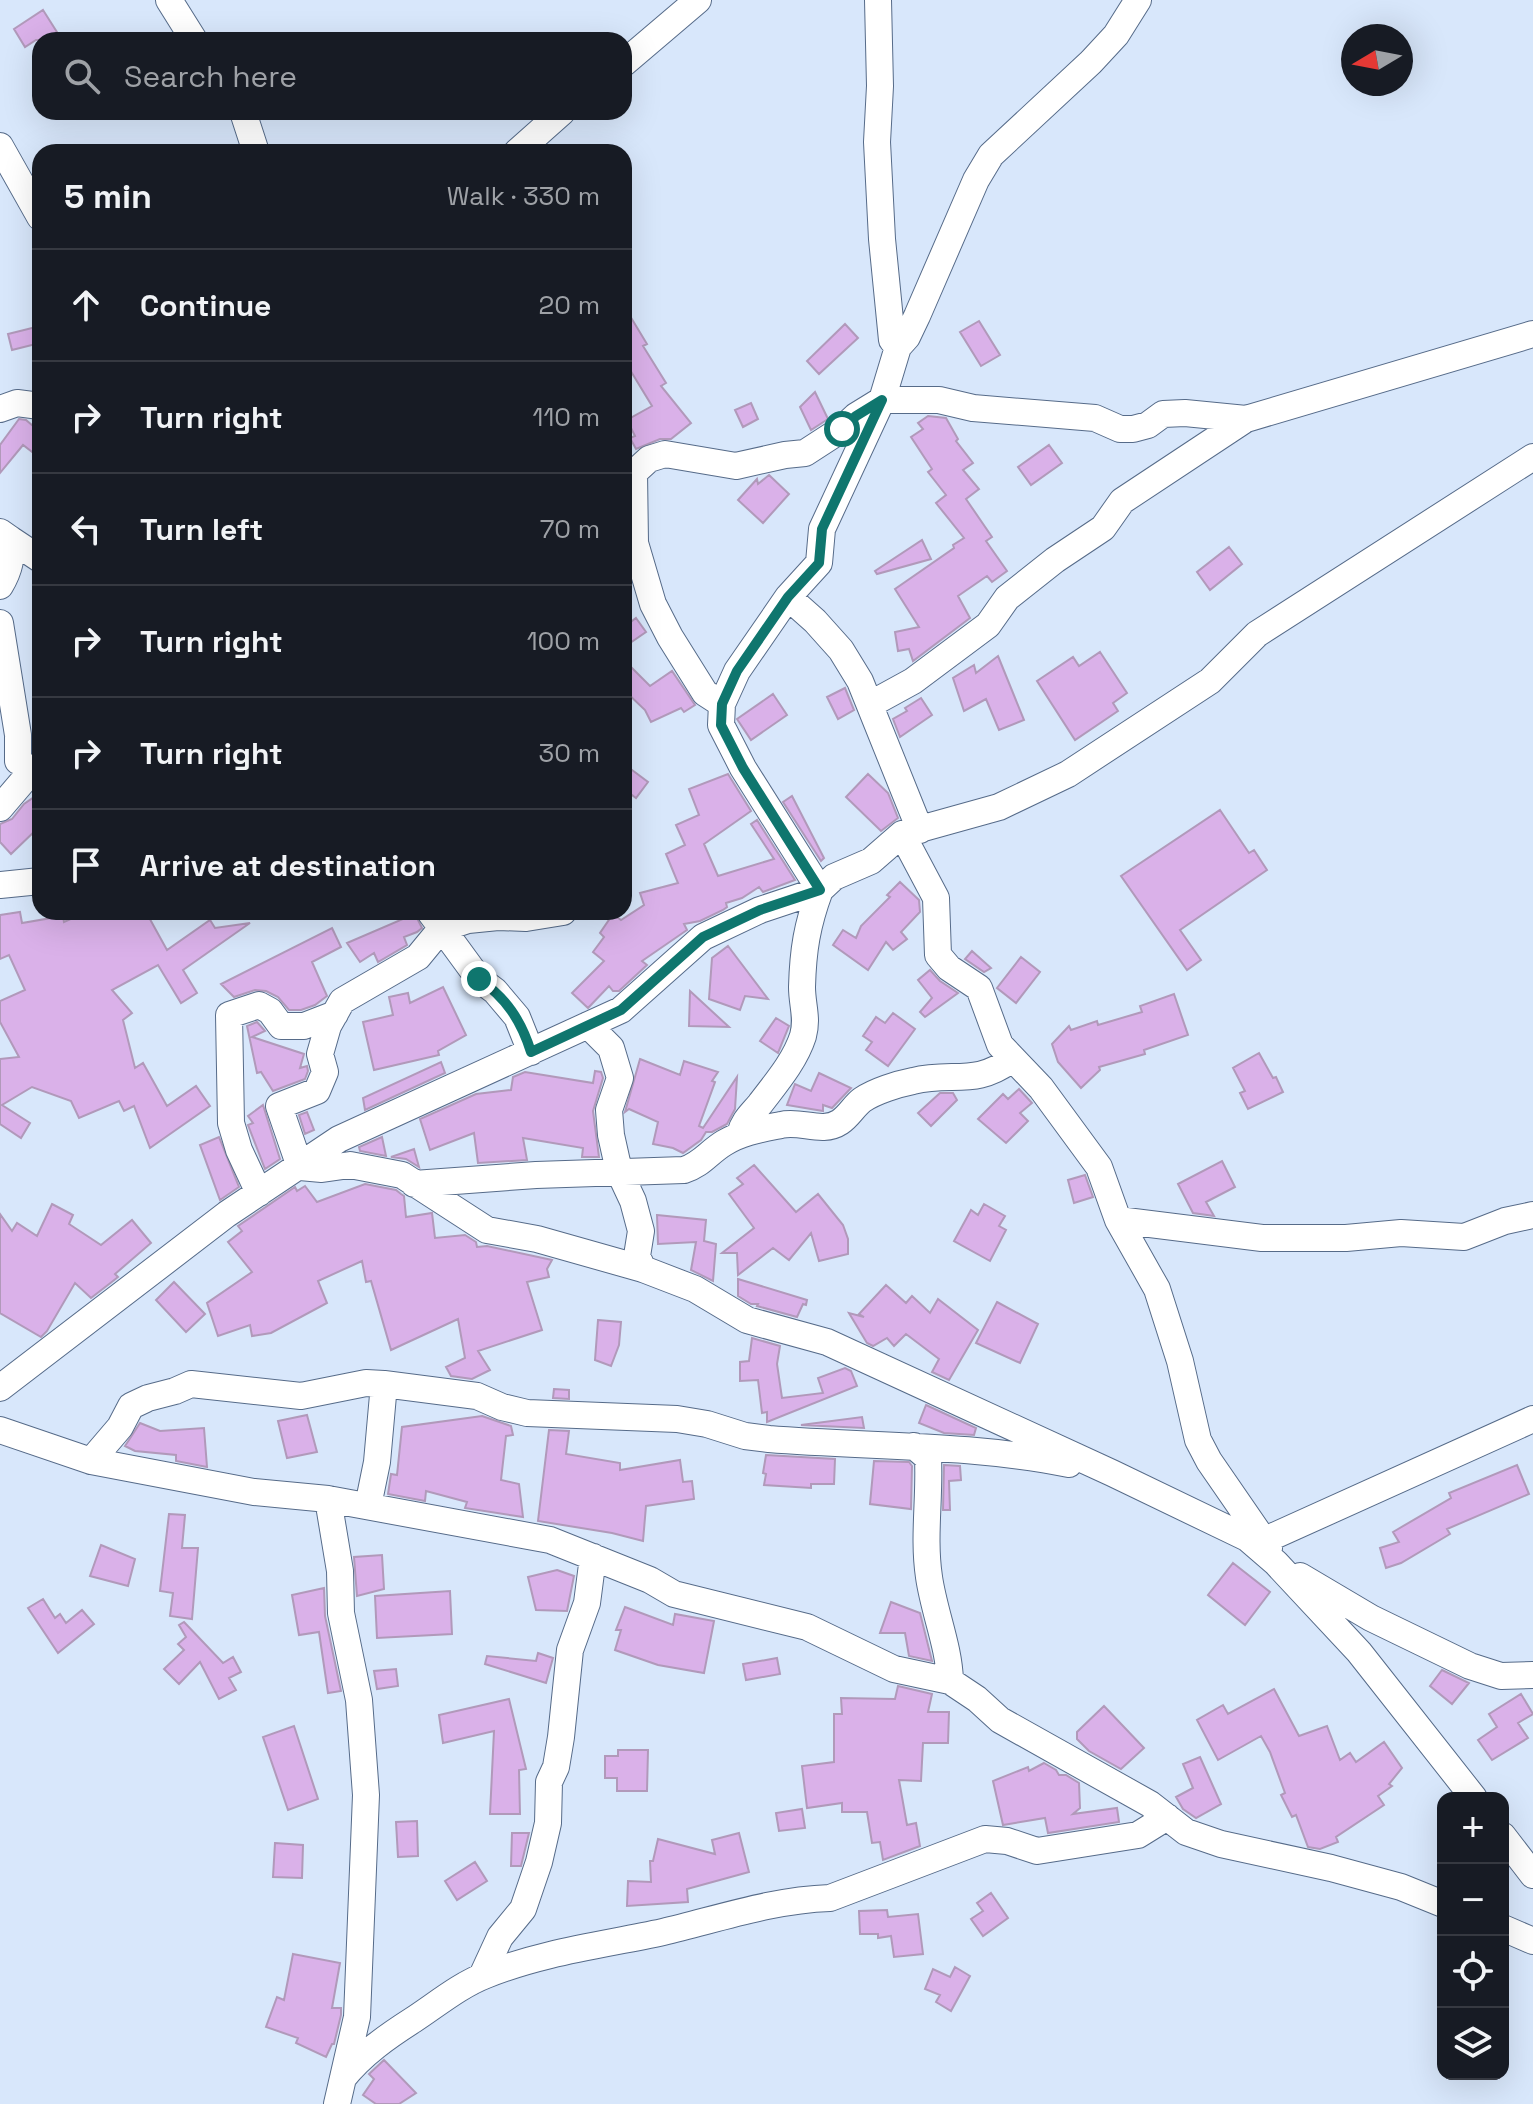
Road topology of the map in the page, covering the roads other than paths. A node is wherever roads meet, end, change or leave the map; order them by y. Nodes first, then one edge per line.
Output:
1 (169, 0) edge
2 (698, 0) edge
3 (1138, 0) edge
4 (877, 1) edge
5 (189, 32) edge
6 (632, 56) edge
7 (246, 120) edge
8 (553, 120) edge
9 (253, 144) edge
10 (526, 144) edge
11 (0, 146) edge
12 (32, 203) edge
13 (1533, 334) edge
14 (898, 347) junction
15 (882, 400) junction
16 (32, 405) edge
17 (0, 409) edge
18 (1246, 419) junction
19 (1533, 457) edge
20 (632, 474) edge
21 (632, 510) edge
22 (5, 536) edge
23 (32, 554) edge
24 (0, 586) edge
25 (788, 597) junction
26 (0, 623) edge
27 (722, 704) junction
28 (871, 704) junction
29 (23, 760) edge
30 (0, 808) edge
31 (911, 832) junction
32 (32, 882) edge
33 (0, 885) edge
34 (820, 890) junction
35 (468, 920) edge
36 (435, 921) edge
37 (335, 1014) junction
38 (588, 1025) junction
39 (531, 1052) junction
40 (1012, 1059) junction
41 (740, 1134) junction
42 (300, 1167) junction
43 (619, 1171) junction
44 (414, 1184) junction
45 (259, 1193) junction
46 (1533, 1215) edge
47 (1118, 1220) junction
48 (643, 1269) junction
49 (384, 1384) junction
50 (0, 1388) edge
51 (1533, 1419) edge
52 (0, 1430) edge
53 (914, 1446) junction
54 (91, 1461) junction
55 (1112, 1473) junction
56 (328, 1499) junction
57 (368, 1506) junction
58 (1270, 1552) junction
59 (593, 1557) junction
60 (1533, 1675) edge
61 (950, 1681) junction
62 (1469, 1792) edge
63 (1167, 1817) junction
64 (1509, 1843) edge
65 (1532, 1872) edge
66 (1437, 1902) edge
67 (1509, 1931) edge
68 (1533, 1941) edge
69 (482, 1976) junction
70 (343, 2078) junction
71 (337, 2104) edge

1 - 5 street
2 - 6 street
3 - 14 street
4 - 14 street
7 - 9 street
8 - 10 street
11 - 12 street
13 - 18 street
14 - 15 street
15 - 18 street
15 - 20 street
15 - 25 street
16 - 17 street
18 - 28 street
19 - 31 street
21 - 27 street
22 - 23 street
22 - 24 street
25 - 27 street
25 - 28 street
26 - 29 street
27 - 34 street
28 - 31 street
29 - 30 street
31 - 34 street
31 - 40 street
32 - 33 street
34 - 38 street
34 - 41 street
35 - 36 street
36 - 37 street
36 - 39 street
37 - 42 street
37 - 45 street
38 - 39 street
38 - 43 street
39 - 42 street
40 - 41 street
40 - 47 street
41 - 43 street
42 - 44 street
42 - 45 street
43 - 44 street
43 - 48 street
44 - 48 street
45 - 50 street
46 - 47 street
47 - 58 street
48 - 55 street
49 - 53 street
49 - 54 street
49 - 57 street
51 - 58 street
52 - 54 street
53 - 55 street
53 - 61 street
54 - 56 street
55 - 58 street
56 - 57 street
56 - 70 street
57 - 59 street
58 - 60 street
58 - 62 street
59 - 61 street
59 - 69 street
61 - 63 street
63 - 66 street
63 - 69 street
64 - 65 street
67 - 68 street
69 - 70 street
70 - 71 street

